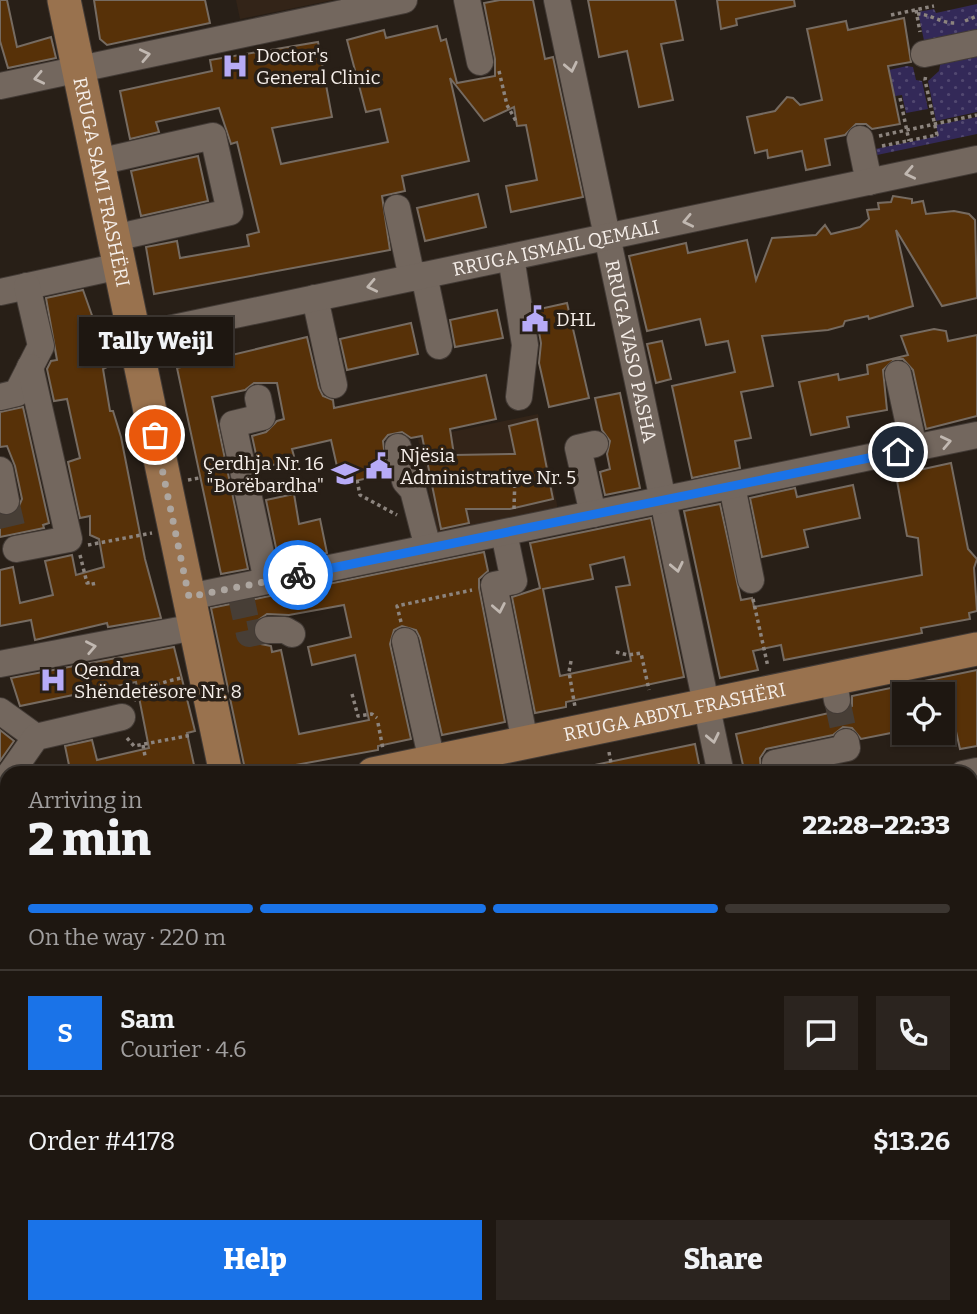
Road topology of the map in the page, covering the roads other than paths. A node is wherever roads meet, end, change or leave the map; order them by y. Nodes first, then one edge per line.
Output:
1 (64, 0) edge
2 (404, 0) edge
3 (467, 0) edge
4 (557, 0) edge
5 (977, 43) edge
6 (923, 45) road end
7 (485, 67) road end
8 (78, 69) junction
9 (0, 86) edge
10 (866, 146) road end
11 (977, 159) edge
12 (98, 162) junction
13 (869, 182) junction
14 (397, 208) dead end
15 (607, 237) junction
16 (117, 252) junction
17 (510, 257) junction
18 (418, 277) junction
19 (27, 286) junction
20 (0, 292) edge
21 (314, 298) junction
22 (135, 336) junction
23 (439, 346) dead end
24 (30, 367) junction
25 (898, 374) dead end
26 (334, 385) dead end
27 (0, 397) edge
28 (519, 397) dead end
29 (258, 398) dead end
30 (977, 435) edge
31 (595, 444) dead end
32 (398, 447) dead end
33 (914, 448) junction
34 (0, 470) edge
35 (732, 486) junction
36 (663, 500) junction
37 (6, 501) dead end
38 (593, 514) junction
39 (504, 533) junction
40 (425, 538) junction
41 (10, 546) edge
42 (751, 580) road end
43 (267, 581) junction
44 (192, 612) junction
45 (403, 633) road end
46 (977, 649) edge
47 (0, 664) edge
48 (706, 704) junction
49 (0, 711) edge
50 (124, 727) road end
51 (36, 737) junction
52 (525, 742) junction
53 (846, 742) dead end
54 (378, 759) edge
55 (432, 761) junction
56 (16, 766) edge
57 (224, 766) edge
58 (719, 766) edge
59 (776, 766) edge

1 - 8 main road, RRUGA SAMI FRASHËRI
8 -> 2 street
3 - 7 street
4 -> 15 street, RRUGA VASO PASHA
5 - 6 street
8 -> 9 street
8 - 12 main road, RRUGA SAMI FRASHËRI
10 - 13 street
11 -> 13 street, RRUGA ISMAIL QEMALI
12 - 16 main road, RRUGA SAMI FRASHËRI
12 - 16 street
13 -> 15 street, RRUGA ISMAIL QEMALI
14 - 18 street
15 - 17 street, RRUGA ISMAIL QEMALI
15 - 36 street, RRUGA VASO PASHA
16 - 19 street
16 - 22 main road, RRUGA SAMI FRASHËRI
17 - 18 street, RRUGA ISMAIL QEMALI
17 - 28 street
18 -> 21 street, RRUGA ISMAIL QEMALI
18 - 23 street
19 - 20 street
19 - 24 street
21 - 22 street, RRUGA ISMAIL QEMALI
21 - 26 street
22 - 44 main road, RRUGA SAMI FRASHËRI
24 - 27 street
24 - 41 street
25 - 33 street
29 - 43 street
33 -> 30 street
31 - 38 street
32 - 40 street
33 - 35 street
34 - 37 street
35 - 36 street
35 - 42 street
36 - 38 street
36 -> 48 street, RRUGA VASO PASHA
38 - 39 street
39 - 40 street
39 -> 52 street
40 - 43 street
43 - 44 street
47 -> 44 street
44 - 57 main road, RRUGA SAMI FRASHËRI
45 - 55 street
46 - 48 main road, RRUGA ABDYL FRASHËRI
48 - 52 main road, RRUGA ABDYL FRASHËRI
48 -> 58 street, RRUGA VASO PASHA
49 - 51 street
50 - 51 street
51 - 56 street
52 - 55 main road, RRUGA ABDYL FRASHËRI
53 - 59 street
54 - 55 main road, RRUGA ABDYL FRASHËRI

